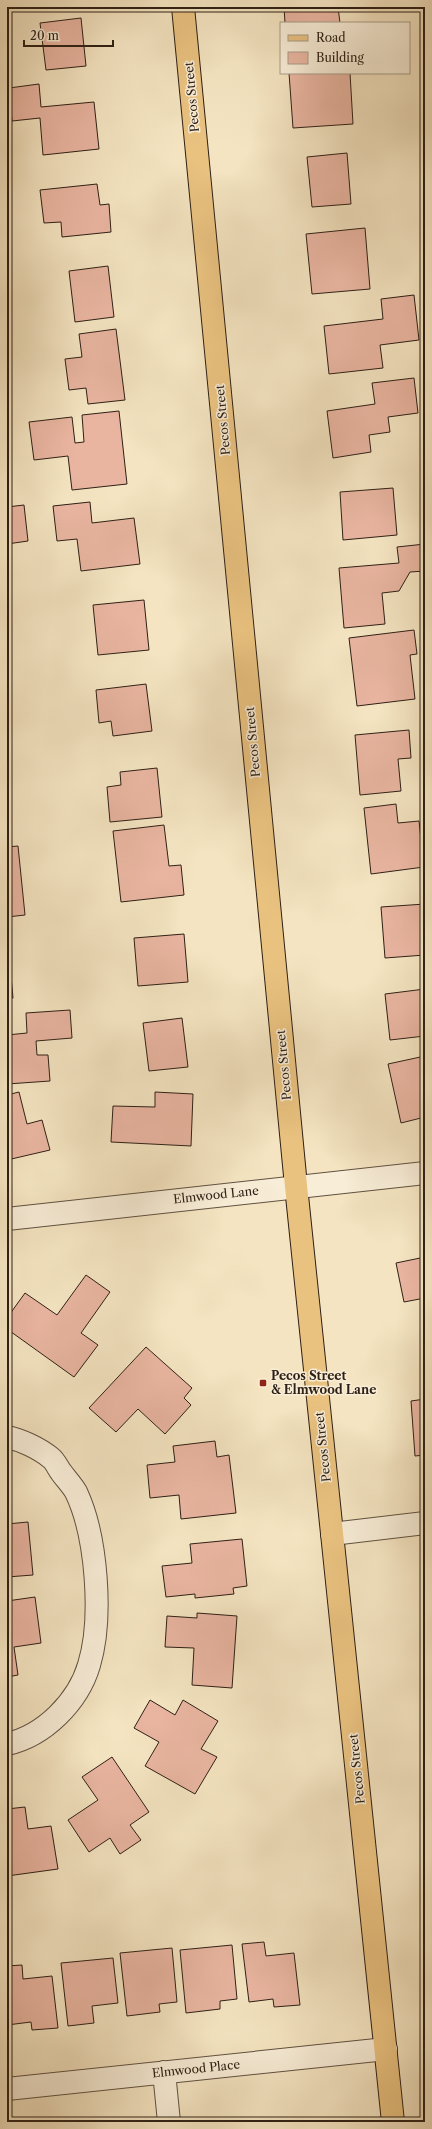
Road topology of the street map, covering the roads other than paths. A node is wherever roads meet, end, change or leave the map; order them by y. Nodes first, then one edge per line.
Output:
1 (183, 7) edge
2 (425, 1173) edge
3 (296, 1186) junction
4 (7, 1219) edge
5 (7, 1437) edge
6 (425, 1523) edge
7 (332, 1534) junction
8 (7, 1744) edge
9 (386, 2049) junction
10 (164, 2072) junction
11 (7, 2089) edge
12 (169, 2122) edge
13 (393, 2122) edge

1 - 3 main road, Pecos Street
2 - 3 street, Elmwood Lane
3 - 4 street, Elmwood Lane
3 - 7 main road, Pecos Street
5 - 8 street
6 - 7 street
7 - 9 main road, Pecos Street
9 - 10 street, Elmwood Place
9 - 13 main road, Pecos Street
10 - 11 street, Elmwood Place
10 - 12 street

